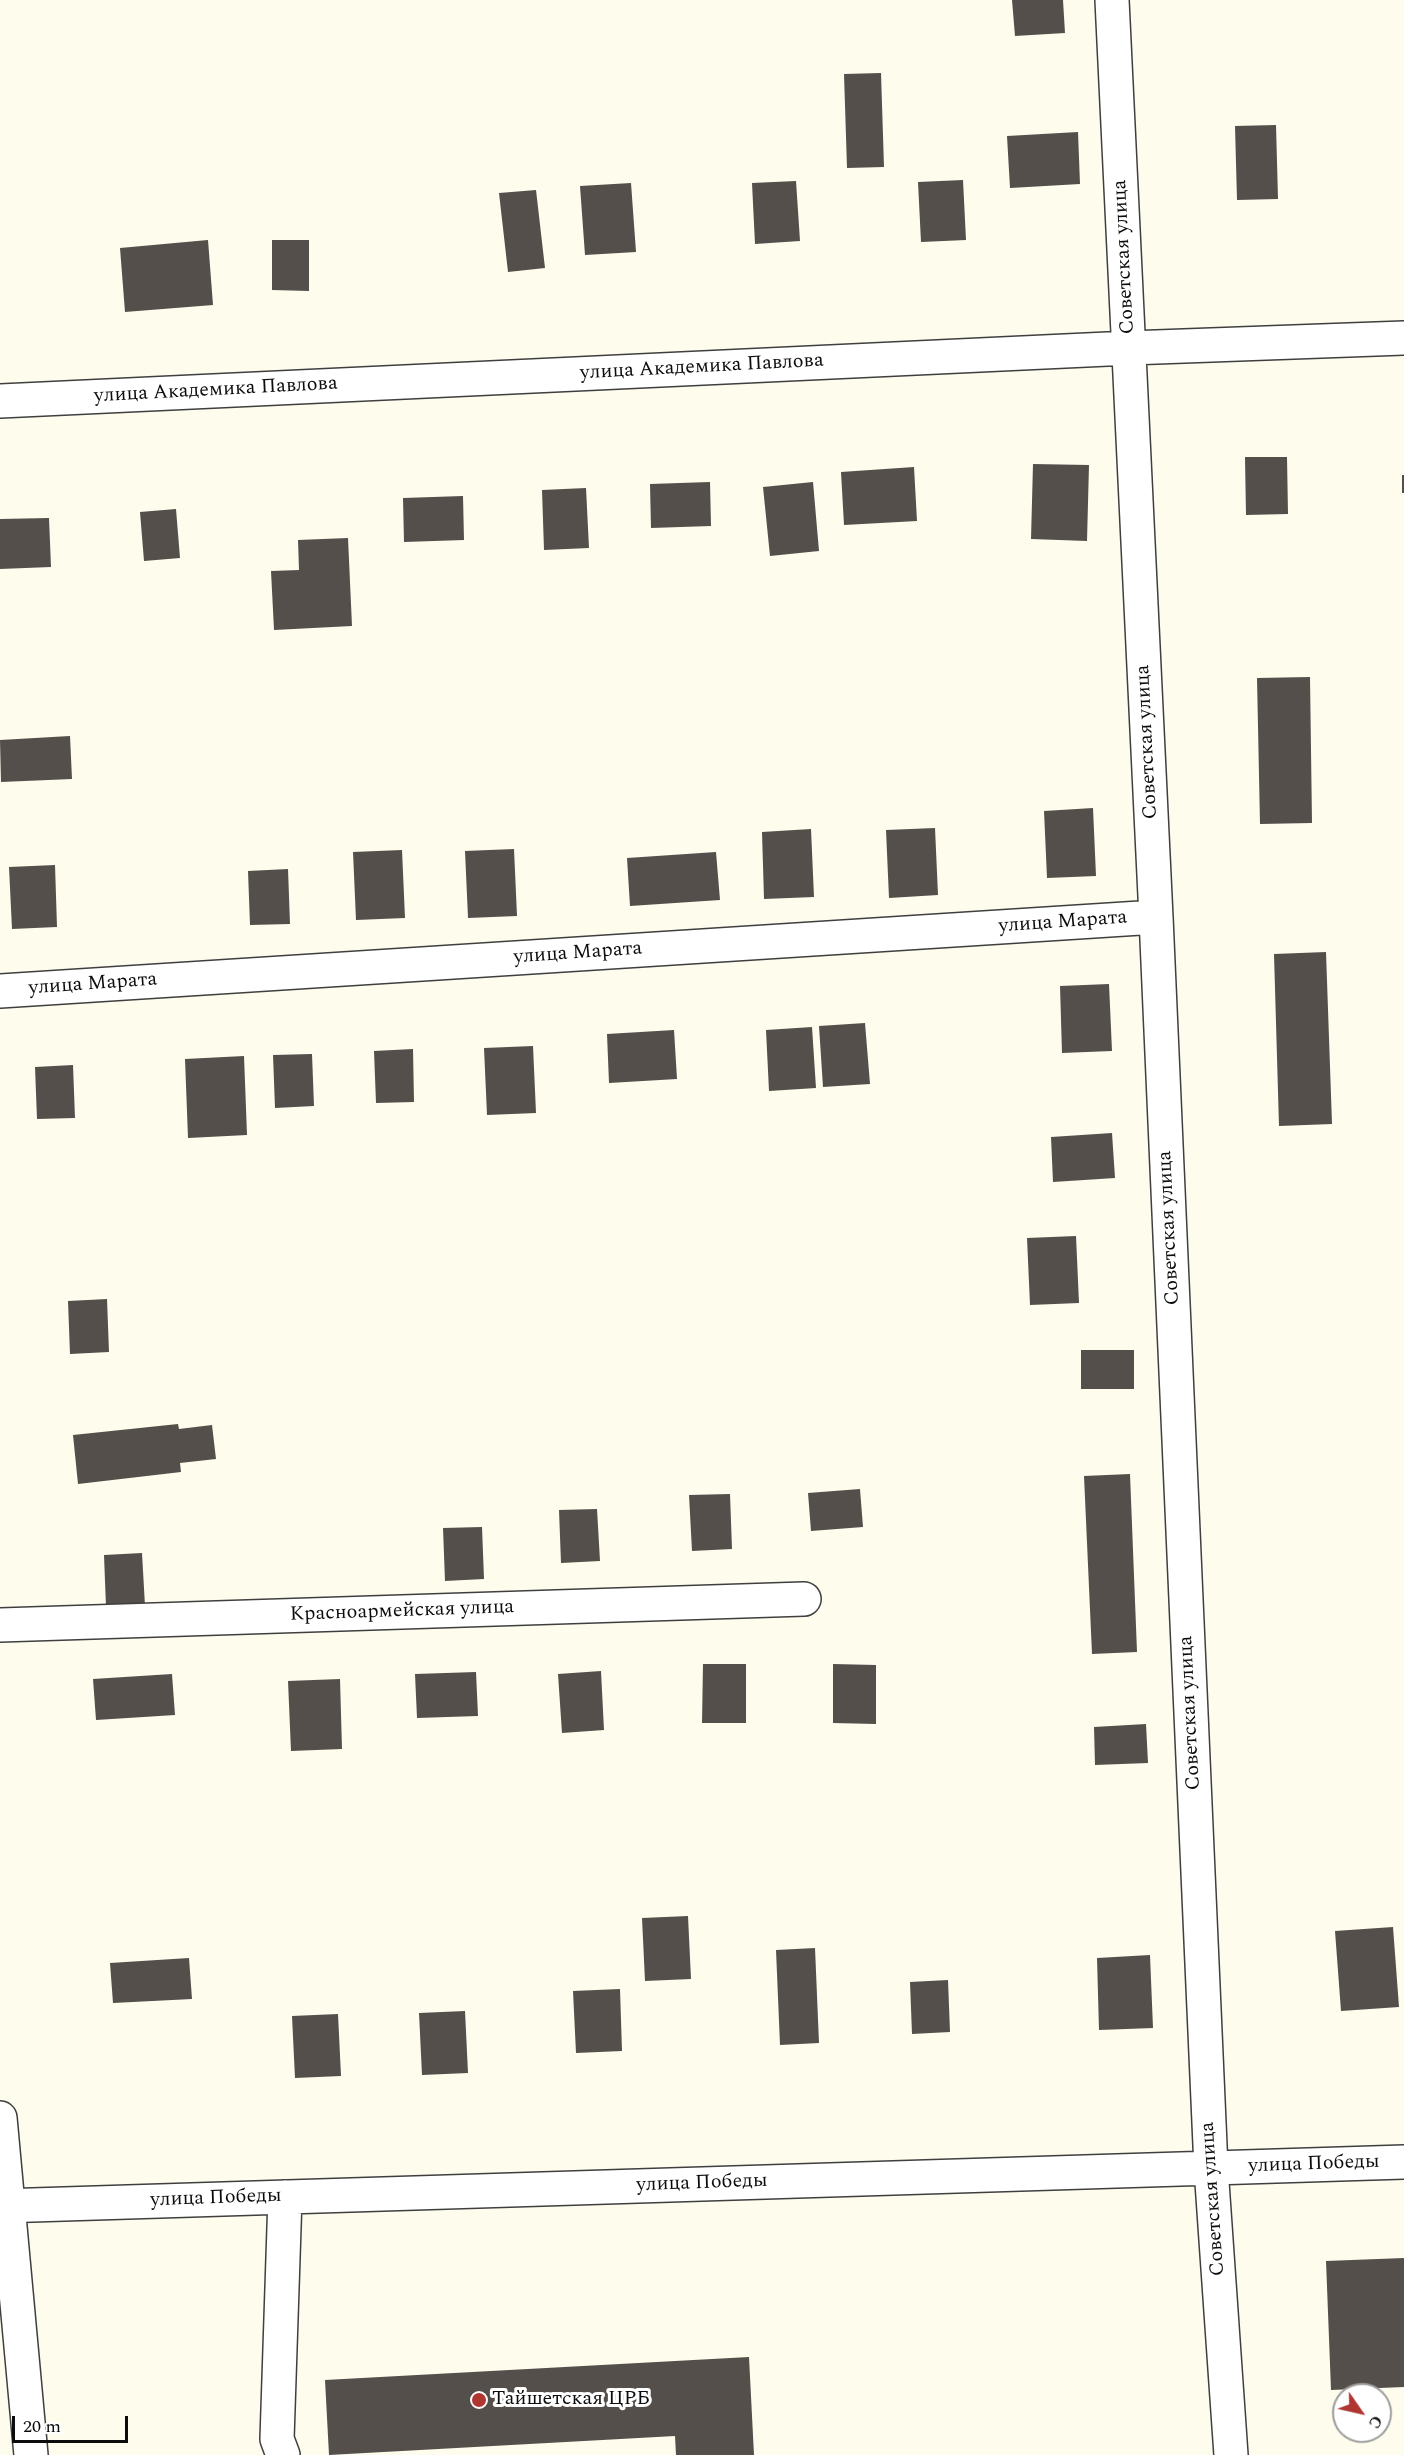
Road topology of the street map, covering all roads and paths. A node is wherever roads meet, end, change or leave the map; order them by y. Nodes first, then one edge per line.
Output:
1 (1112, 0) edge
2 (1404, 338) edge
3 (1129, 348) junction
4 (0, 401) edge
5 (1156, 917) junction
6 (0, 991) edge
7 (804, 1599) dead end
8 (0, 1625) edge
9 (0, 2118) edge
10 (1404, 2162) edge
11 (1211, 2168) junction
12 (285, 2197) junction
13 (4, 2206) edge
14 (31, 2455) edge
15 (283, 2455) edge
16 (1232, 2455) edge

1 - 3 street, Советская улица
2 - 3 street, улица Академика Павлова
3 - 4 street, улица Академика Павлова
3 - 5 street, Советская улица
5 - 6 street, улица Марата
5 - 11 street, Советская улица
7 - 8 street, Красноармейская улица
9 - 13 street
10 - 11 street, улица Победы
11 - 12 street, улица Победы
11 - 16 street, Советская улица
12 - 13 street, улица Победы
12 - 15 street
13 - 14 street

